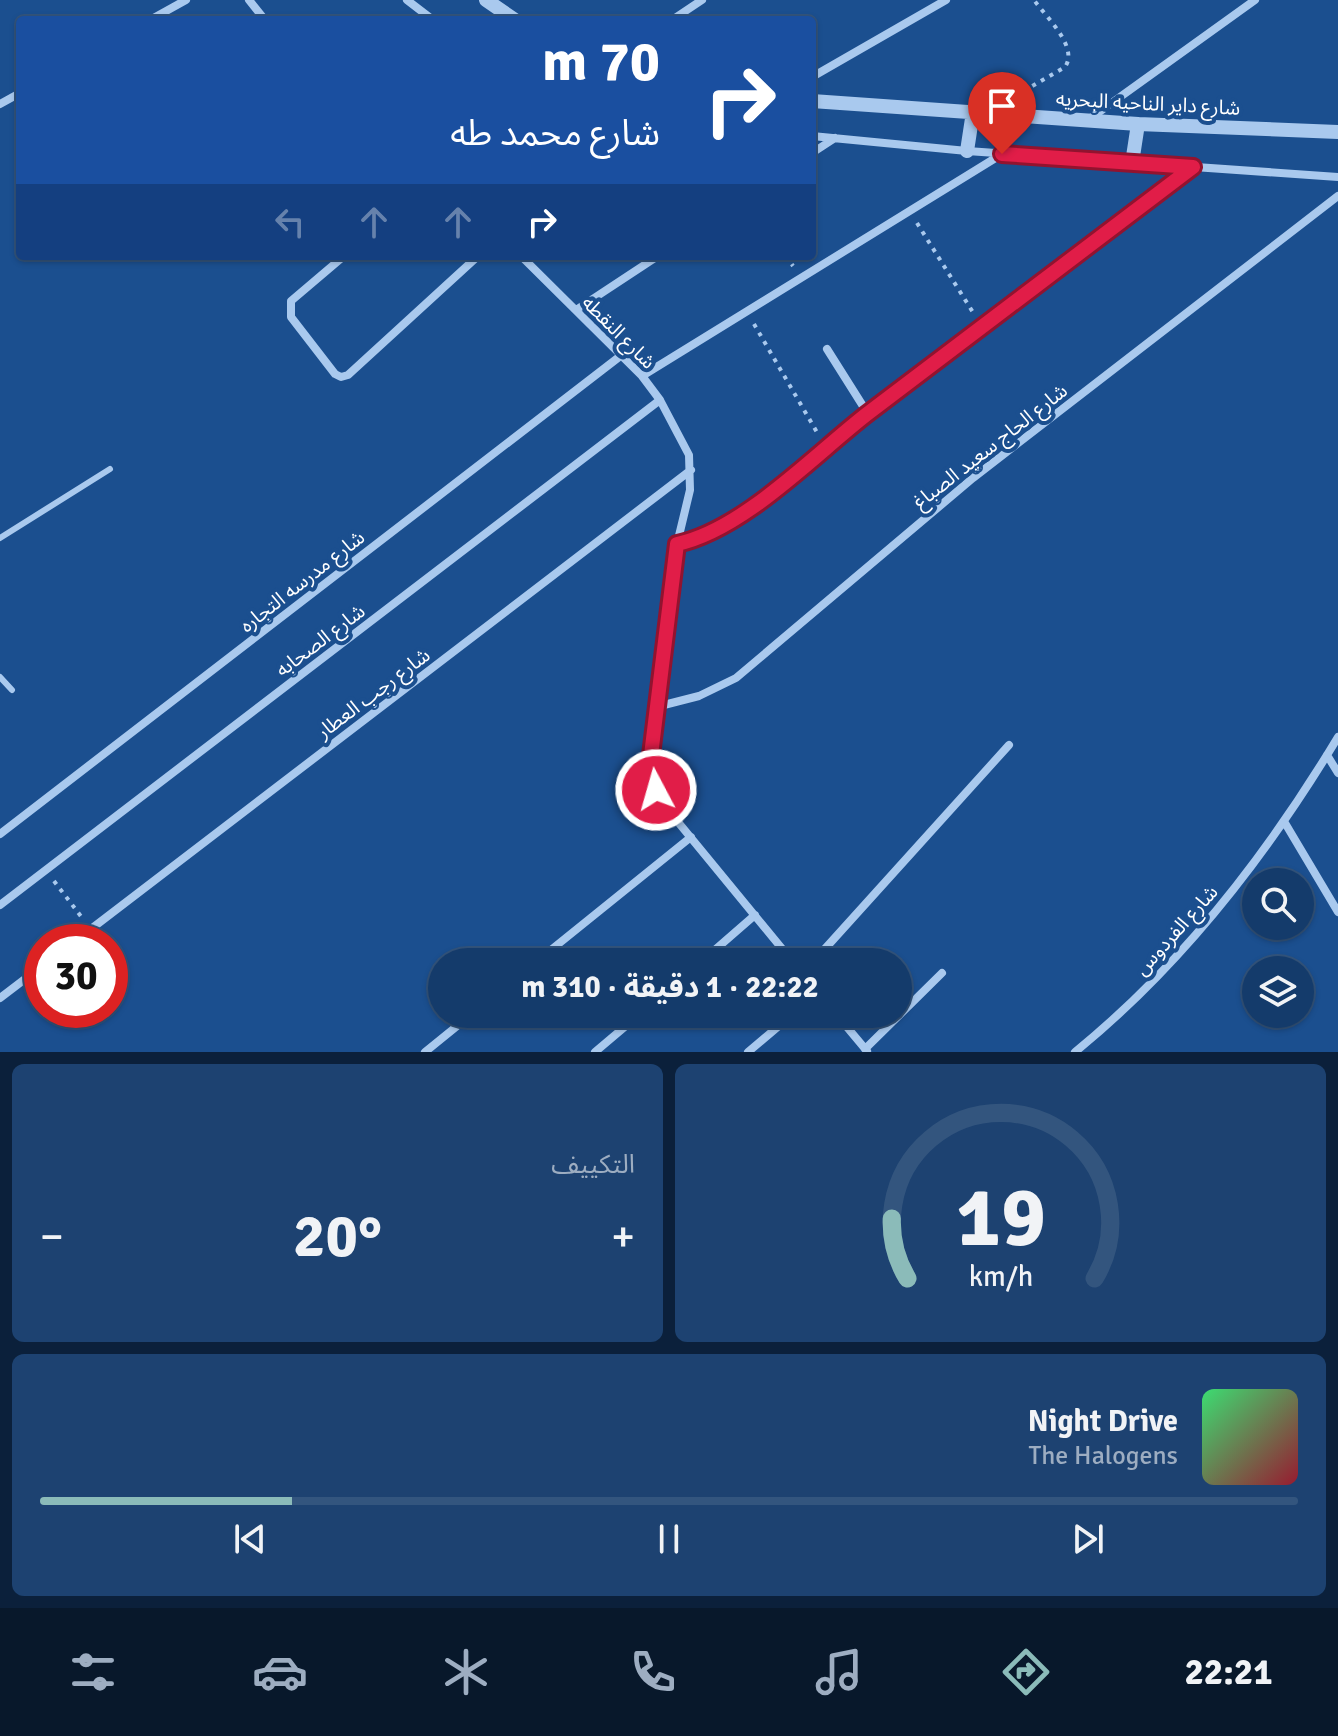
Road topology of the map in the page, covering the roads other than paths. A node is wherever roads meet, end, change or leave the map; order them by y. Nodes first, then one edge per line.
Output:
1 (186, 0) edge
2 (249, 0) edge
3 (407, 0) edge
4 (486, 0) edge
5 (702, 0) edge
6 (946, 0) edge
7 (1255, 0) edge
8 (157, 16) edge
9 (262, 16) edge
10 (428, 16) edge
11 (509, 16) edge
12 (678, 16) edge
13 (816, 75) edge
14 (816, 101) edge
15 (979, 113) junction
16 (1088, 120) junction
17 (1138, 124) junction
18 (1338, 132) edge
19 (816, 136) edge
20 (836, 137) junction
21 (816, 150) edge
22 (967, 151) junction
23 (1002, 154) junction
24 (1132, 163) junction
25 (1193, 167) junction
26 (1338, 177) edge
27 (1338, 196) edge
28 (339, 260) edge
29 (473, 260) edge
30 (525, 260) edge
31 (652, 260) edge
32 (576, 310) junction
33 (827, 349) dead end
34 (623, 354) junction
35 (642, 376) junction
36 (660, 400) junction
37 (868, 414) junction
38 (110, 469) dead end
39 (691, 470) junction
40 (0, 538) edge
41 (677, 544) junction
42 (0, 677) edge
43 (12, 690) dead end
44 (656, 707) junction
45 (1338, 737) edge
46 (1009, 745) dead end
47 (1327, 755) junction
48 (1338, 773) edge
49 (1285, 823) junction
50 (0, 834) edge
51 (691, 837) junction
52 (0, 905) edge
53 (1338, 912) edge
54 (755, 915) junction
55 (98, 924) edge
56 (553, 948) edge
57 (717, 948) edge
58 (782, 948) edge
59 (826, 948) edge
60 (942, 973) dead end
61 (24, 980) edge
62 (0, 998) edge
63 (455, 1028) edge
64 (623, 1028) edge
65 (776, 1028) edge
66 (848, 1028) edge
67 (866, 1050) edge
68 (425, 1052) edge
69 (595, 1052) edge
70 (748, 1052) edge
71 (1075, 1052) edge

1 - 8 street
2 - 9 street
3 - 10 street
4 - 11 street
5 - 12 street
6 - 13 street
7 - 16 street
14 - 15 street, شارع داير الناحيه البحريه
15 - 16 street, شارع داير الناحيه البحريه
15 - 22 street
16 - 17 street, شارع داير الناحيه البحريه
17 - 18 street, شارع داير الناحيه البحريه
17 - 24 street
19 - 20 street
20 - 21 street
20 - 22 street
22 - 23 street
23 - 24 street
23 - 35 street
24 - 25 street
25 - 26 street
25 - 37 street
27 - 44 street, شارع الحاج سعيد الصباغ
28 - 29 street
30 - 32 street, شارع النقطه
31 - 32 street
32 - 34 street, شارع النقطه
33 - 37 street
34 - 35 street, شارع النقطه
34 - 50 street, شارع مدرسه التجاره
35 - 36 street, شارع النقطه
36 - 39 street, شارع النقطه
36 - 52 street, شارع الصحابه
37 - 41 street
38 - 40 lane
39 - 41 street
39 - 55 street, شارع رجب العطار
41 - 44 street
42 - 43 lane
44 - 51 street
45 - 47 street, شارع الفردوس
46 - 59 street
47 - 48 street
47 - 49 street, شارع الفردوس
49 - 53 street
49 - 71 street, شارع الفردوس
51 - 54 street
51 - 56 street
54 - 57 street
54 - 58 street
60 - 67 street
61 - 62 street
63 - 68 street
64 - 69 street
65 - 70 street
66 - 67 street

